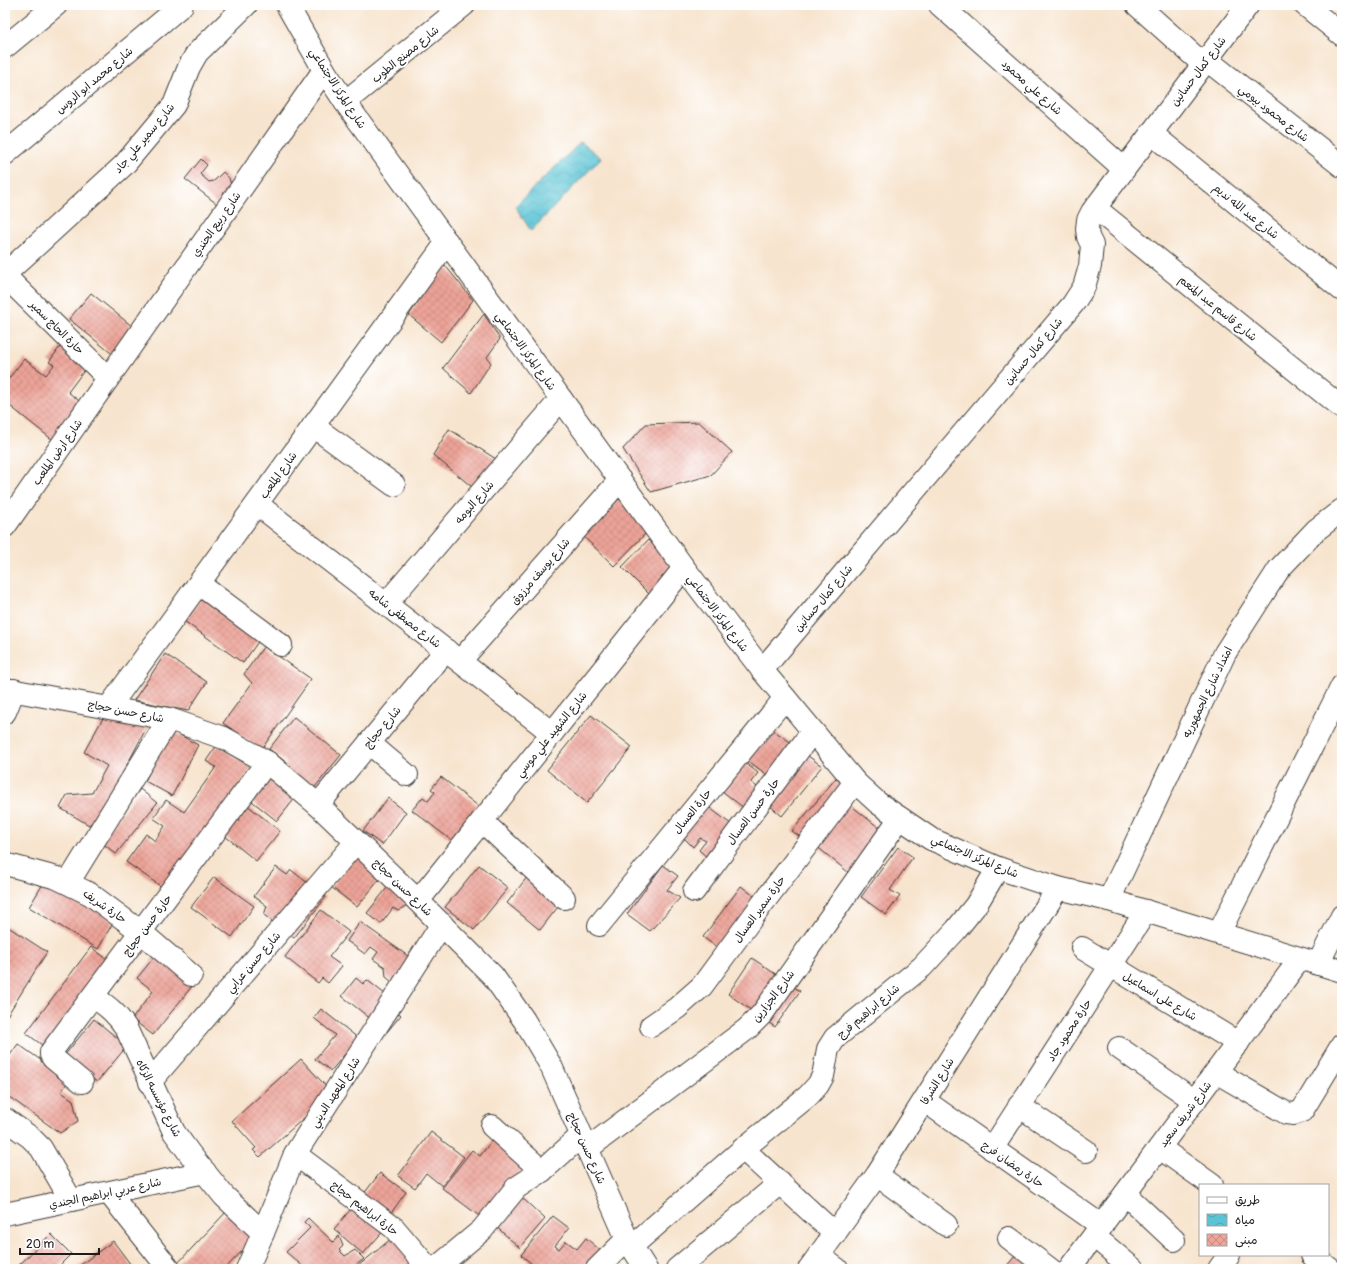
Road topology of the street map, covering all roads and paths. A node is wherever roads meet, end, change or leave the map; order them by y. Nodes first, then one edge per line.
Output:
1 (56, 5) edge
2 (182, 5) edge
3 (246, 5) edge
4 (287, 5) edge
5 (464, 5) edge
6 (940, 5) edge
7 (1137, 5) edge
8 (1248, 5) edge
9 (1305, 5) edge
10 (1342, 35) edge
11 (5, 47) edge
12 (1205, 62) junction
13 (324, 70) junction
14 (345, 102) junction
15 (1151, 133) junction
16 (5, 154) edge
17 (1342, 166) edge
18 (1124, 169) junction
19 (1095, 208) junction
20 (447, 242) junction
21 (5, 275) edge
22 (1342, 290) edge
23 (108, 378) junction
24 (561, 399) junction
25 (1342, 408) edge
26 (313, 426) junction
27 (620, 480) junction
28 (394, 485) dead end
29 (11, 503) edge
30 (256, 504) junction
31 (1342, 510) edge
32 (5, 526) edge
33 (684, 568) junction
34 (199, 584) junction
35 (386, 604) junction
36 (281, 645) dead end
37 (453, 656) junction
38 (762, 670) junction
39 (1342, 686) edge
40 (10, 690) edge
41 (785, 698) junction
42 (109, 708) junction
43 (5, 712) edge
44 (169, 719) junction
45 (812, 732) junction
46 (552, 733) junction
47 (369, 743) junction
48 (267, 762) junction
49 (407, 775) dead end
50 (855, 782) junction
51 (318, 805) junction
52 (900, 818) junction
53 (482, 821) junction
54 (356, 842) junction
55 (5, 864) edge
56 (998, 868) junction
57 (68, 883) junction
58 (1058, 888) junction
59 (694, 891) dead end
60 (564, 898) dead end
61 (1109, 900) junction
62 (418, 901) junction
63 (1146, 911) junction
64 (1342, 916) edge
65 (442, 924) junction
66 (599, 925) dead end
67 (141, 932) junction
68 (1219, 934) junction
69 (1082, 948) dead end
70 (1309, 961) junction
71 (1111, 966) junction
72 (1342, 971) edge
73 (191, 975) dead end
74 (93, 997) junction
75 (651, 1026) dead end
76 (1238, 1043) junction
77 (1342, 1045) edge
78 (1119, 1048) dead end
79 (1216, 1072) junction
80 (82, 1082) dead end
81 (150, 1082) junction
82 (925, 1101) junction
83 (1195, 1101) junction
84 (1019, 1106) junction
85 (5, 1119) edge
86 (499, 1125) dead end
87 (584, 1142) junction
88 (1160, 1148) junction
89 (743, 1149) junction
90 (992, 1149) junction
91 (1086, 1151) dead end
92 (295, 1154) junction
93 (542, 1171) junction
94 (205, 1172) junction
95 (877, 1175) junction
96 (780, 1183) junction
97 (1211, 1184) edge
98 (109, 1193) junction
99 (1125, 1194) junction
100 (71, 1200) junction
101 (5, 1214) edge
102 (946, 1225) dead end
103 (1098, 1231) junction
104 (264, 1232) junction
105 (835, 1234) junction
106 (1009, 1238) dead end
107 (1174, 1240) dead end
108 (629, 1243) junction
109 (1228, 1256) edge
110 (1313, 1256) edge
111 (814, 1262) edge
112 (169, 1269) edge
113 (247, 1269) edge
114 (429, 1269) edge
115 (435, 1269) edge
116 (597, 1269) edge
117 (646, 1269) edge
118 (677, 1269) edge
119 (837, 1269) edge
120 (1050, 1269) edge
121 (1069, 1269) edge
122 (1134, 1269) edge
123 (1219, 1269) edge
124 (1330, 1269) edge

1 - 11 street
2 - 16 street, شارع محمد ابو الروس
3 - 21 street, شارع سمير علي جاد
4 - 13 street, شارع المركز الاجتماعي
5 - 14 street, شارع مصنع الطوب
6 - 18 street, شارع علي محمود
7 - 12 street, شارع محمود بيومي
8 - 12 street, شارع كمال حسانين
9 - 10 street
12 - 15 street, شارع كمال حسانين
12 - 17 street, شارع محمود بيومي
13 - 14 street, شارع المركز الاجتماعي
13 - 23 street, شارع ربيع الجندي
14 - 20 street, شارع المركز الاجتماعي
15 - 18 street, شارع كمال حسانين
15 - 22 street, شارع عبد الله نديم
18 - 19 street, شارع كمال حسانين
19 - 25 street, شارع قاسم عبد المنعم
19 - 38 street, شارع كمال حسانين
20 - 24 street, شارع المركز الاجتماعي
20 - 26 street, شارع الملعب
21 - 23 street, حارة الحاج سمير
23 - 29 street, شارع ارض الملعب
24 - 27 street, شارع المركز الاجتماعي
24 - 35 street, شارع البومه
26 - 28 street
26 - 30 street, شارع الملعب
27 - 33 street, شارع المركز الاجتماعي
27 - 37 street, شارع يوسف مرزوق
29 - 32 street, شارع ارض الملعب
30 - 34 street, شارع الملعب
30 - 35 street, شارع مصطفى شامه
31 - 61 street, امتداد شارع الجمهوريه
33 - 38 street, شارع المركز الاجتماعي
33 - 46 street, شارع الشهيد علي موسي
34 - 36 street
34 - 42 street, شارع الملعب
35 - 37 street, شارع مصطفى شامه
37 - 46 street, شارع مصطفى شامه
37 - 47 street, شارع حجاج
38 - 41 street, شارع المركز الاجتماعي
39 - 68 street
40 - 42 street, شارع حسن حجاج
40 - 43 street
41 - 45 street, شارع المركز الاجتماعي
41 - 66 street, حارة العسال
42 - 44 street, شارع حسن حجاج
44 - 48 street, شارع حسن حجاج
44 - 57 street
45 - 50 street, شارع المركز الاجتماعي
45 - 59 street, حارة حسن العسال
46 - 53 street, شارع الشهيد علي موسي
47 - 49 street
47 - 51 street, شارع حجاج
48 - 51 street, شارع حسن حجاج
48 - 67 street, حارة حسن حجاج
50 - 52 street, شارع المركز الاجتماعي
50 - 75 street, حارة سمير العسال
51 - 54 street, شارع حسن حجاج
52 - 56 street, شارع المركز الاجتماعي
52 - 87 street, شارع الجزارين
53 - 60 street
53 - 62 street, شارع الشهيد علي موسي
54 - 62 street, شارع حسن حجاج
54 - 81 street, شارع حسن عرابي
55 - 57 street, حارة شريف
56 - 58 street, شارع المركز الاجتماعي
56 - 89 street, شارع ابراهيم فرج
57 - 67 street, حارة شريف
58 - 61 street, شارع المركز الاجتماعي
58 - 82 street, شارع الشرفا
61 - 63 street, شارع المركز الاجتماعي
62 - 65 street, شارع حسن حجاج
63 - 68 street, شارع المركز الاجتماعي
63 - 71 street, حارة محمود جاد
64 - 70 street, شارع شريف سعيد
65 - 87 street, شارع حسن حجاج
65 - 92 street, شارع المعهد الديني
67 - 73 street, حارة شريف
67 - 74 street, حارة حسن حجاج
68 - 70 street, شارع المركز الاجتماعي
69 - 71 street, شارع على اسماعيل
70 - 72 street, شارع المركز الاجتماعي
70 - 76 street, شارع شريف سعيد
71 - 76 street, شارع على اسماعيل
71 - 84 street, حارة محمود جاد
74 - 80 street, حارة حسن حجاج
74 - 81 street, شارع مؤسسه الزكاه
76 - 79 street, شارع شريف سعيد
77 - 79 street
78 - 83 street
79 - 83 street, شارع شريف سعيد
81 - 94 street, شارع مؤسسه الزكاه
82 - 90 street, حارة رمضان فرج
82 - 95 street, شارع الشرفا
83 - 88 street, شارع شريف سعيد
84 - 90 street, حارة محمود جاد
84 - 91 street
85 - 100 street
86 - 93 street
87 - 93 street, شارع الجزارين
87 - 108 street, شارع حسن حجاج
88 - 97 street
88 - 99 street, شارع شريف سعيد
89 - 96 street
89 - 108 street, شارع ابراهيم فرج
90 - 103 street, حارة رمضان فرج
92 - 104 street, شارع المعهد الديني
92 - 114 street, حارة ابراهيم حجاج
93 - 115 street, شارع الجزارين
94 - 98 street, شارع عربي ابراهيم الجندي
94 - 104 street, شارع مؤسسه الزكاه
95 - 102 street
95 - 105 street, شارع الشرفا
96 - 105 street
96 - 118 street
98 - 100 street, شارع عربي ابراهيم الجندي
98 - 112 street
99 - 103 street, شارع شريف سعيد
99 - 107 street
100 - 101 street, شارع عربي ابراهيم الجندي
103 - 121 street, شارع شريف سعيد
103 - 122 street, حارة رمضان فرج
104 - 113 street, شارع المعهد الديني
105 - 111 street, شارع الشرفا
106 - 120 street
108 - 116 street, شارع ابراهيم فرج
108 - 117 street, شارع حسن حجاج
109 - 123 street
110 - 124 street
111 - 119 street

